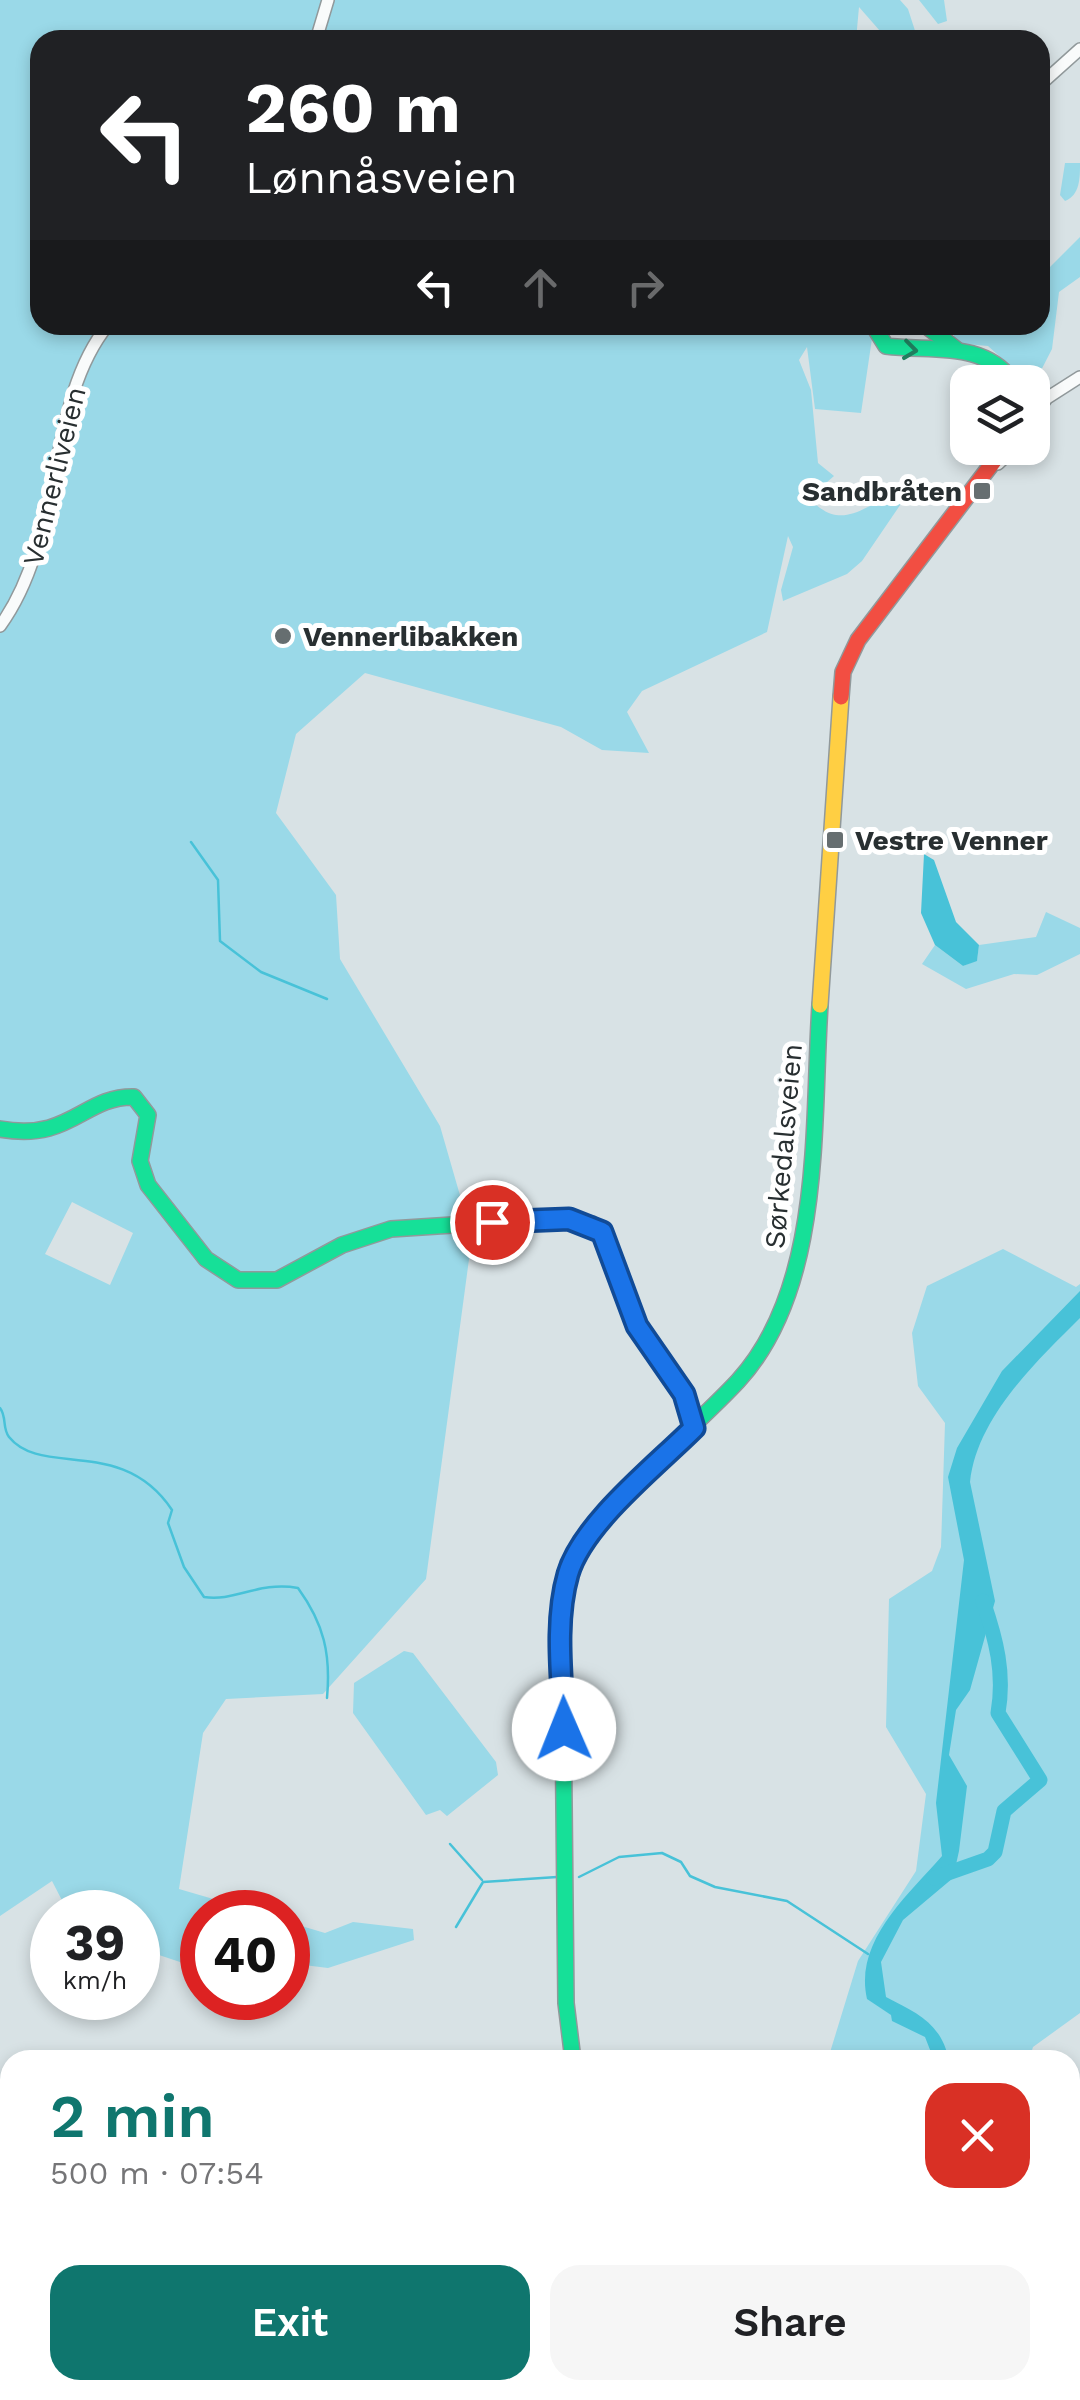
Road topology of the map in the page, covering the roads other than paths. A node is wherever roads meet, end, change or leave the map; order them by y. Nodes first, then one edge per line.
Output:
1 (328, 0) edge
2 (319, 30) edge
3 (1080, 48) edge
4 (1050, 76) edge
5 (102, 335) edge
6 (880, 335) edge
7 (938, 335) edge
8 (960, 351) junction
9 (1001, 365) edge
10 (1080, 377) edge
11 (1050, 396) edge
12 (993, 465) edge
13 (996, 465) edge
14 (990, 470) junction
15 (0, 626) edge
16 (0, 1129) edge
17 (694, 1428) junction
18 (572, 2050) edge

1 - 2 street
3 - 4 street
5 - 15 street, Vennerliveien
6 -> 8 street
7 - 8 street
8 - 9 street
10 - 11 street
12 - 14 street, Sørkedalsveien
13 - 14 street
14 - 17 street, Sørkedalsveien
16 - 17 street
17 - 18 street, Sørkedalsveien

